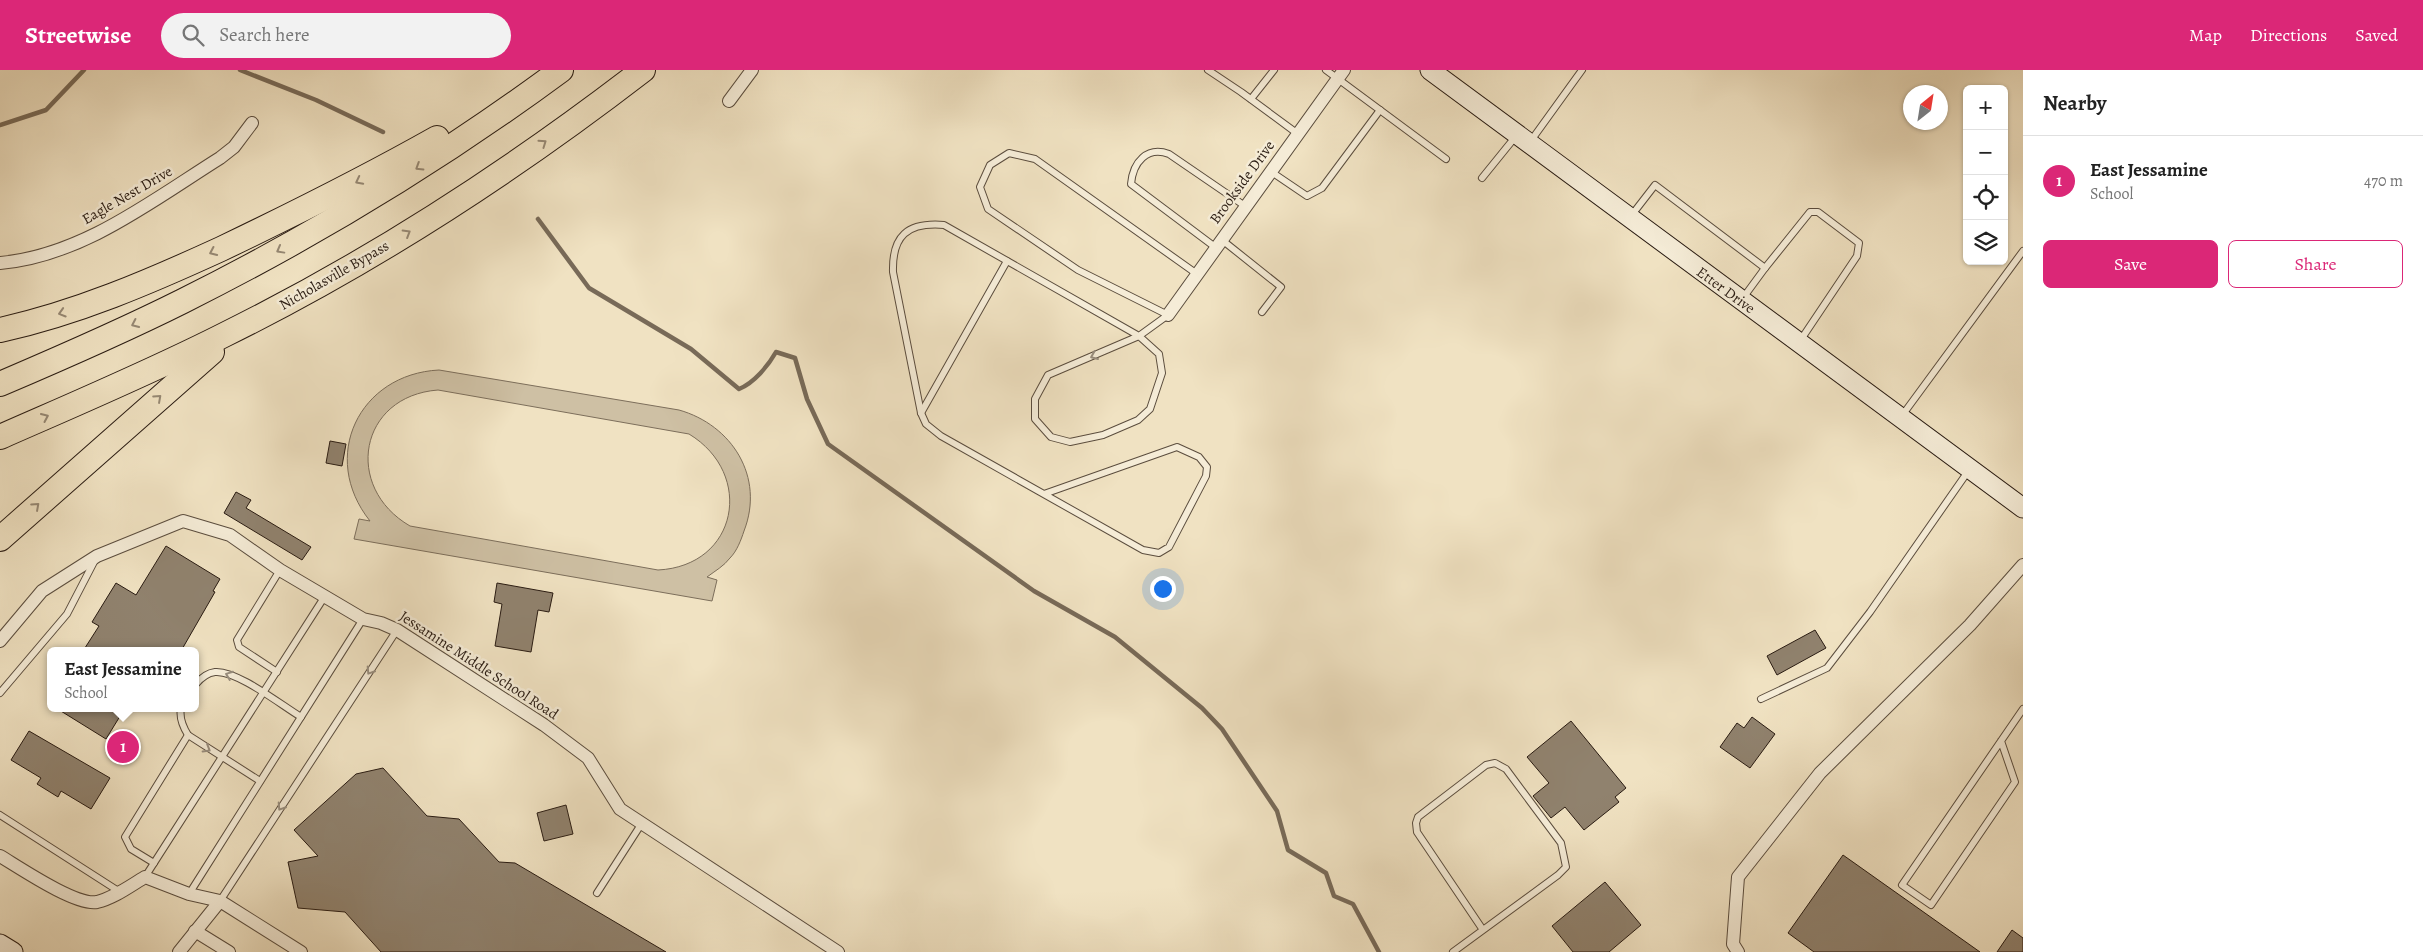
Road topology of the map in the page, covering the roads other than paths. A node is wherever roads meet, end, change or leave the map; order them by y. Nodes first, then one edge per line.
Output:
1 (553, 70) edge
2 (561, 70) edge
3 (643, 70) edge
4 (752, 70) edge
5 (1208, 70) edge
6 (1274, 70) edge
7 (1326, 70) edge
8 (1430, 70) edge
9 (1582, 70) edge
10 (1341, 74) edge
11 (1252, 99) junction
12 (729, 101) dead end
13 (1380, 110) junction
14 (252, 123) dead end
15 (1298, 134) junction
16 (1523, 139) junction
17 (1446, 159) dead end
18 (1270, 171) junction
19 (1482, 178) dead end
20 (1245, 206) junction
21 (1629, 218) junction
22 (1218, 243) junction
23 (2023, 251) edge
24 (1007, 261) junction
25 (0, 263) edge
26 (1765, 268) junction
27 (1197, 274) junction
28 (1741, 301) junction
29 (1262, 312) dead end
30 (1168, 315) junction
31 (245, 325) junction
32 (0, 330) edge
33 (1139, 336) junction
34 (1798, 343) junction
35 (0, 384) edge
36 (921, 413) junction
37 (1900, 418) junction
38 (0, 437) edge
39 (1970, 469) junction
40 (1044, 494) junction
41 (2023, 508) edge
42 (0, 539) edge
43 (97, 556) junction
44 (2023, 565) edge
45 (280, 570) junction
46 (326, 595) junction
47 (363, 619) junction
48 (397, 630) junction
49 (0, 640) edge
50 (277, 672) junction
51 (199, 681) edge
52 (0, 693) edge
53 (263, 694) junction
54 (1761, 699) dead end
55 (2023, 710) edge
56 (181, 712) edge
57 (301, 717) junction
58 (188, 735) junction
59 (2001, 741) junction
60 (222, 758) junction
61 (260, 781) junction
62 (0, 815) edge
63 (642, 823) junction
64 (0, 856) edge
65 (154, 863) junction
66 (145, 877) junction
67 (120, 892) junction
68 (597, 893) dead end
69 (189, 894) junction
70 (220, 901) junction
71 (1483, 930) junction
72 (195, 931) junction
73 (0, 944) edge
74 (13, 952) edge
75 (179, 952) edge
76 (229, 952) edge
77 (301, 952) edge
78 (838, 952) edge
79 (1453, 952) edge
80 (1738, 952) edge

1 -> 32 highway
2 -> 35 highway
31 -> 3 highway, Nicholasville Bypass
4 - 12 street
5 - 11 lane
6 - 11 lane
7 - 10 lane
8 - 16 street, Etter Drive
9 - 16 lane
10 - 13 lane
10 - 15 street, Brookside Drive
11 - 15 lane
13 - 17 lane
13 - 18 lane
14 - 25 street, Eagle Nest Drive
15 - 18 street, Brookside Drive
16 - 19 lane
16 - 21 street, Etter Drive
18 - 20 street, Brookside Drive
20 - 22 street, Brookside Drive
20 - 22 lane
21 - 26 lane
21 - 28 street, Etter Drive
22 - 27 street, Brookside Drive
22 - 29 lane
23 - 37 lane
24 - 33 lane
24 - 36 lane
24 - 36 lane
26 - 28 lane
26 - 34 lane
27 - 30 street, Brookside Drive
27 - 30 lane
28 - 34 street, Etter Drive
30 - 33 lane
38 -> 31 highway, Nicholasville Bypass
42 -> 31 highway
33 -> 33 lane
34 - 37 street, Etter Drive
36 - 40 lane
37 - 39 street, Etter Drive
39 - 41 street, Etter Drive
39 - 54 lane
40 - 40 lane
43 - 45 street, Jessamine Middle School Road
43 - 49 street, Jessamine Middle School Road
43 - 52 lane
44 - 80 street
45 - 46 street, Jessamine Middle School Road
45 - 50 lane
46 - 47 street, Jessamine Middle School Road
46 - 50 lane
47 - 48 street, Jessamine Middle School Road
47 - 57 lane
48 - 63 street, Jessamine Middle School Road
48 -> 70 lane
50 - 53 lane
53 -> 51 lane
53 - 57 lane
53 - 60 lane
55 - 59 lane
56 - 58 lane
57 - 61 lane
58 -> 60 lane
58 - 65 lane
59 - 59 lane
60 - 61 lane
60 - 65 lane
61 - 69 lane
62 - 67 lane
63 - 68 lane
63 - 78 street, Jessamine Middle School Road
64 - 67 street
65 - 66 lane
66 - 67 street
66 - 69 street
69 - 70 street
70 - 72 street
70 - 77 street
71 - 71 lane
71 - 79 lane
72 - 75 street
72 - 76 street
73 - 74 street

